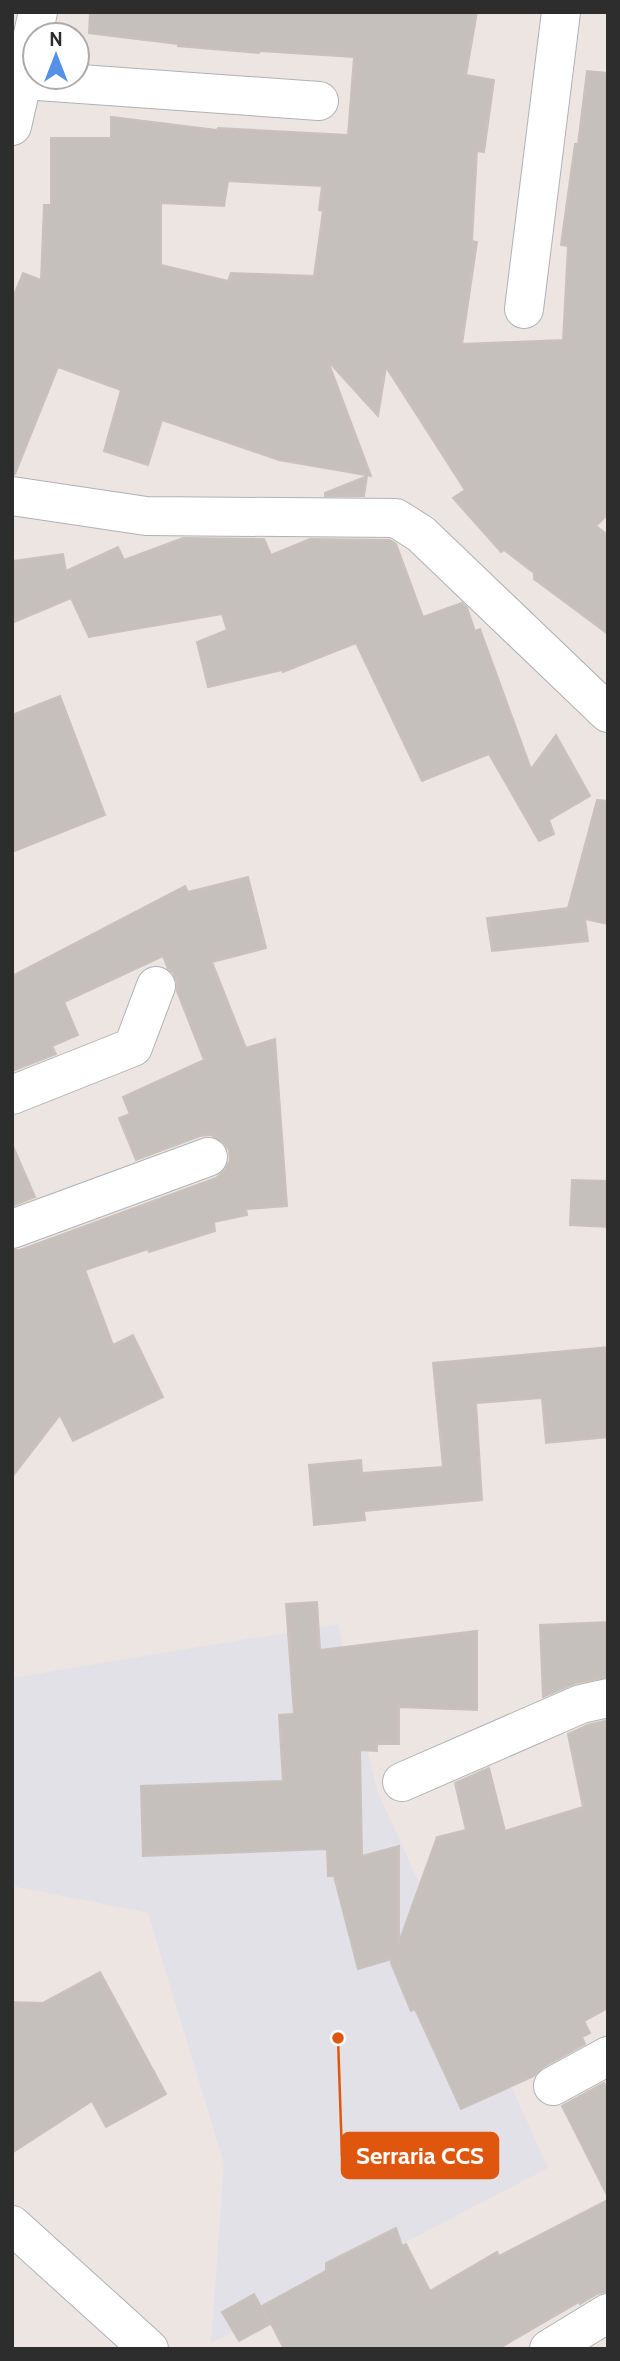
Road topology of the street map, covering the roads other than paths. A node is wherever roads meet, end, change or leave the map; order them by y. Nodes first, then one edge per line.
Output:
1 (561, 12) edge
2 (91, 85) edge
3 (21, 91) edge
4 (318, 101) dead end
5 (12, 125) edge
6 (524, 309) dead end
7 (12, 496) edge
8 (608, 713) edge
9 (156, 986) dead end
10 (12, 1095) edge
11 (208, 1157) dead end
12 (12, 1230) edge
13 (608, 1698) edge
14 (402, 1782) dead end
15 (608, 2056) edge
16 (553, 2086) dead end
17 (12, 2225) edge
18 (608, 2313) edge
19 (149, 2349) edge
20 (549, 2349) edge

1 - 6 street
2 - 4 street
3 - 5 street
7 - 8 street
9 - 10 street
11 - 12 street
13 - 14 street
15 - 16 street
17 - 19 street
18 - 20 street

